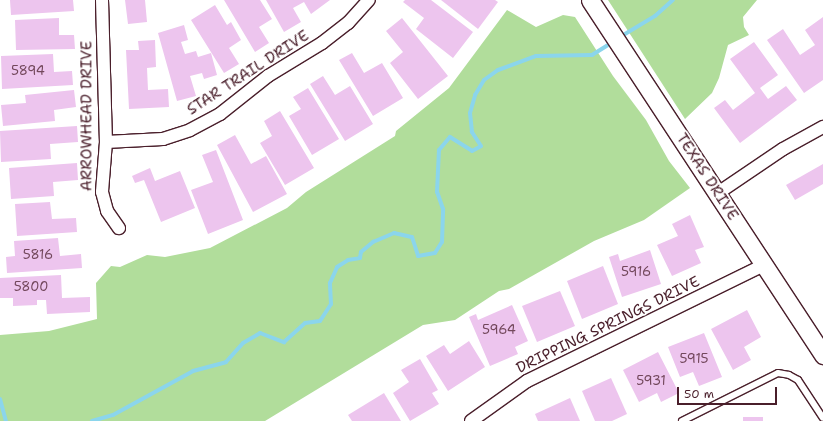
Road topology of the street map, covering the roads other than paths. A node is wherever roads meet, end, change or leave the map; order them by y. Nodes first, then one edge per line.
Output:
1 (102, 0) edge
2 (369, 0) edge
3 (590, 0) edge
4 (823, 127) edge
5 (106, 142) junction
6 (718, 193) junction
7 (119, 228) dead end
8 (764, 265) junction
9 (823, 355) edge
10 (823, 418) edge
11 (479, 419) edge
12 (682, 421) edge

1 - 5 street, ARROWHEAD DRIVE
2 - 5 street, STAR TRAIL DRIVE
3 - 6 street, TEXAS DRIVE
4 - 6 street
5 - 7 street, ARROWHEAD DRIVE
6 - 8 street, TEXAS DRIVE
8 - 9 street, TEXAS DRIVE
8 - 11 street, DRIPPING SPRINGS DRIVE
10 - 12 lane

